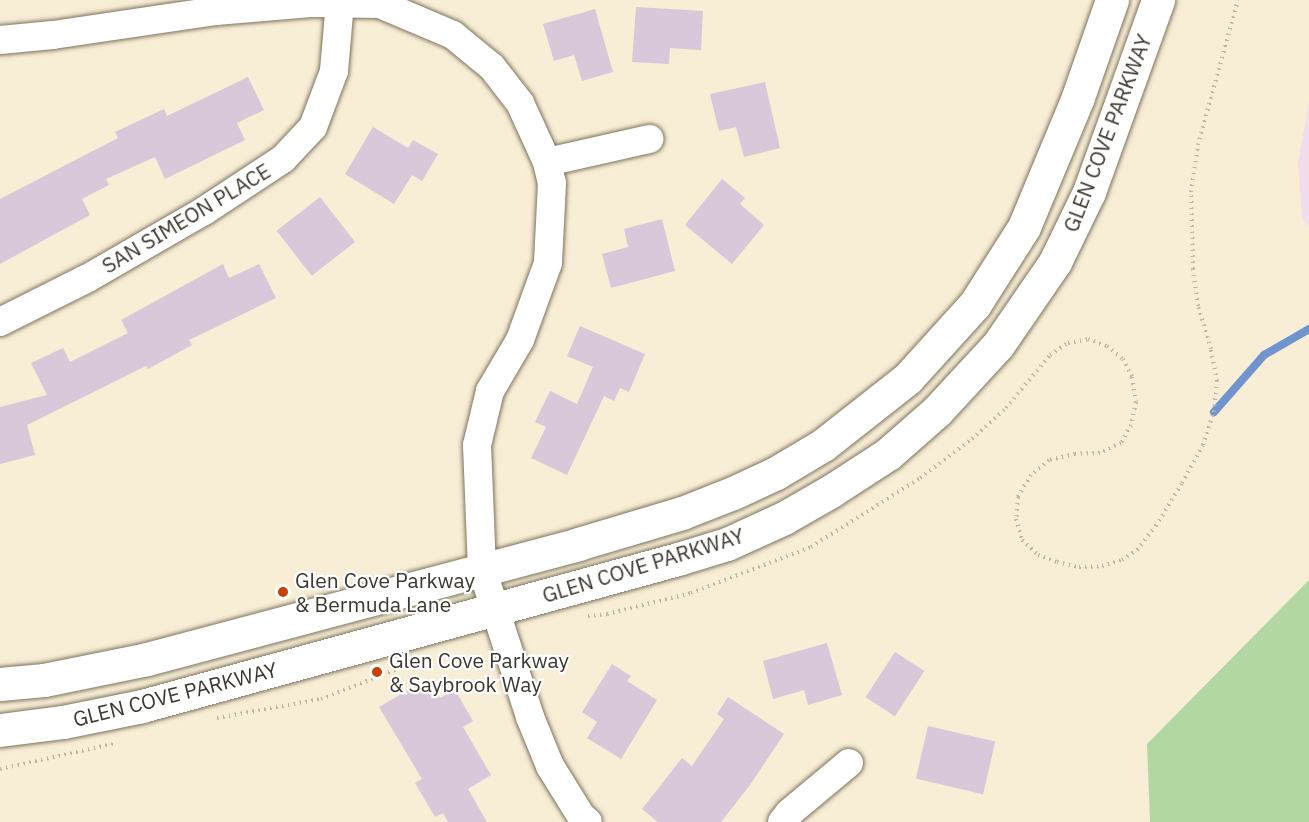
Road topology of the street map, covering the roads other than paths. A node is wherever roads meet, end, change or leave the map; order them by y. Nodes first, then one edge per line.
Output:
1 (1112, 0) edge
2 (1158, 0) edge
3 (340, 3) junction
4 (0, 40) edge
5 (649, 139) dead end
6 (547, 162) junction
7 (0, 321) edge
8 (482, 569) junction
9 (496, 608) junction
10 (0, 684) edge
11 (0, 730) edge
12 (849, 763) dead end
13 (588, 822) edge
14 (782, 822) edge

1 - 8 main road, GLEN COVE PARKWAY
2 - 9 main road, GLEN COVE PARKWAY
3 - 4 street
3 - 6 street
3 - 7 street, SAN SIMEON PLACE
5 - 6 street
6 - 8 street
8 - 9 street
8 - 10 main road, GLEN COVE PARKWAY
9 - 11 main road, GLEN COVE PARKWAY
9 - 13 street
12 - 14 street

